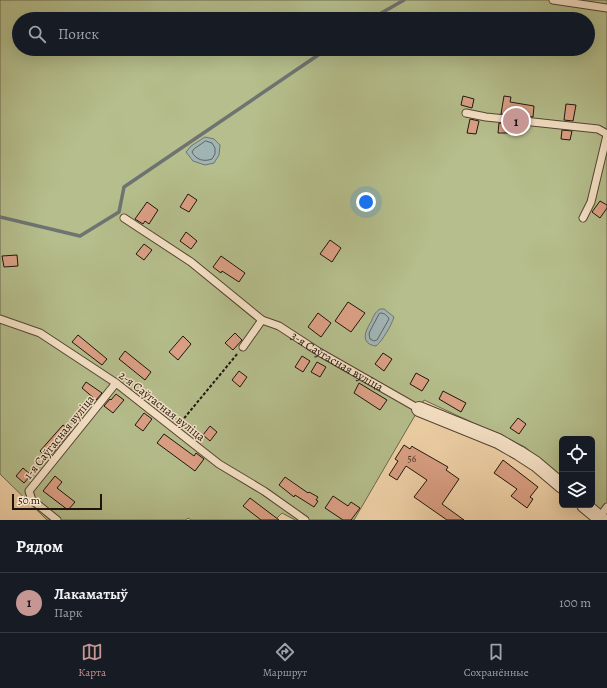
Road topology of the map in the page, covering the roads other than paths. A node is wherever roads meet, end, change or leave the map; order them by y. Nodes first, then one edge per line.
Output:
1 (553, 0) edge
2 (607, 8) edge
3 (466, 113) dead end
4 (607, 134) edge
5 (124, 218) dead end
6 (583, 218) dead end
7 (0, 318) edge
8 (262, 320) junction
9 (243, 347) road end
10 (116, 384) junction
11 (419, 408) joint
12 (559, 483) edge
13 (590, 508) edge
14 (603, 515) edge
15 (57, 520) edge
16 (305, 520) edge

1 - 2 lane
3 - 4 lane
4 - 6 lane
5 - 8 lane, 3-я Саўгасная вуліца
7 - 10 lane, 2-я Саўгасная вуліца
8 - 9 lane
8 - 11 lane, 3-я Саўгасная вуліца
10 - 15 lane, 1-я Саўгасная вуліца
10 - 16 lane, 2-я Саўгасная вуліца
11 - 12 street, 3-я Саўгасная вуліца
13 - 14 street

